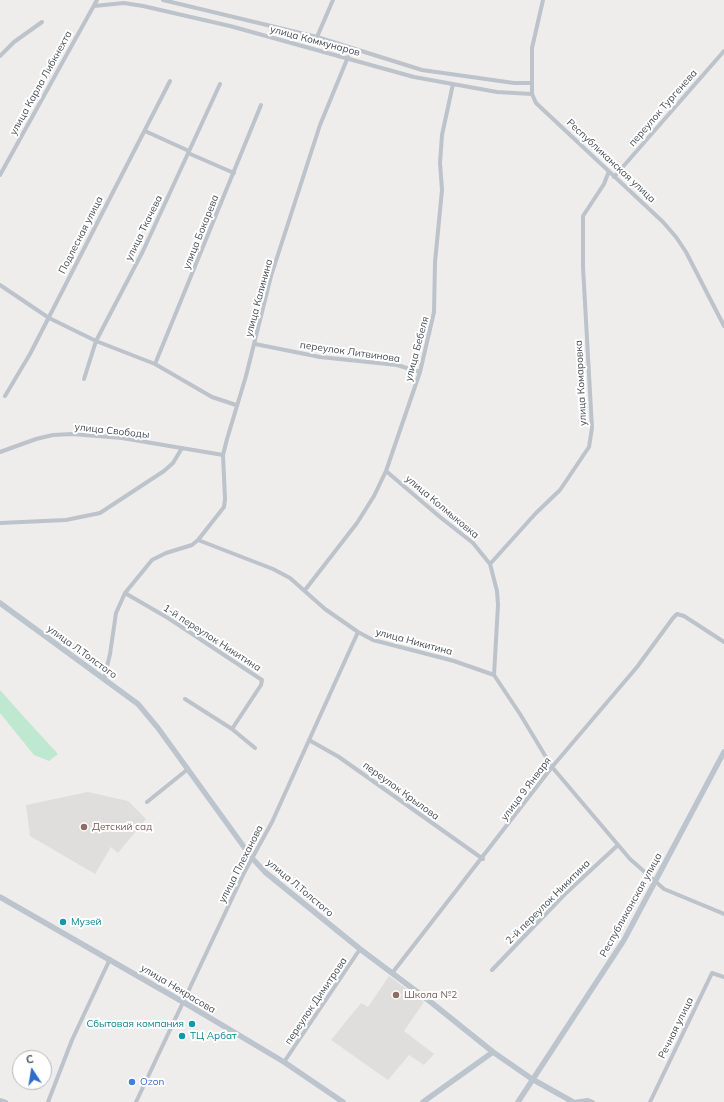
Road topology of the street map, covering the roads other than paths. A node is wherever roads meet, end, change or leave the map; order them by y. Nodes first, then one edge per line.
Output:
1 (97, 0) edge
2 (163, 0) edge
3 (332, 0) edge
4 (543, 0) edge
5 (94, 6) junction
6 (42, 22) dead end
7 (317, 37) junction
8 (724, 51) edge
9 (0, 56) edge
10 (348, 57) junction
11 (170, 80) dead end
12 (531, 83) junction
13 (220, 84) dead end
14 (453, 84) junction
15 (532, 94) junction
16 (261, 105) dead end
17 (145, 131) junction
18 (189, 152) junction
19 (609, 171) junction
20 (234, 173) junction
21 (0, 175) edge
22 (614, 177) junction
23 (0, 285) edge
24 (49, 318) junction
25 (724, 326) edge
26 (96, 341) junction
27 (255, 344) junction
28 (155, 364) junction
29 (420, 372) junction
30 (84, 379) dead end
31 (5, 396) dead end
32 (236, 405) junction
33 (182, 448) junction
34 (0, 452) edge
35 (224, 455) junction
36 (386, 471) junction
37 (0, 523) edge
38 (198, 540) junction
39 (490, 564) junction
40 (305, 590) junction
41 (125, 593) junction
42 (0, 603) edge
43 (358, 632) junction
44 (724, 642) edge
45 (494, 675) junction
46 (104, 679) junction
47 (185, 699) dead end
48 (232, 729) junction
49 (309, 740) junction
50 (255, 748) dead end
51 (724, 752) edge
52 (552, 767) junction
53 (188, 769) junction
54 (147, 802) dead end
55 (618, 846) junction
56 (252, 858) junction
57 (483, 859) junction
58 (656, 883) junction
59 (0, 897) edge
60 (724, 914) edge
61 (360, 949) junction
62 (110, 959) junction
63 (492, 970) dead end
64 (393, 972) junction
65 (724, 977) edge
66 (183, 1002) junction
67 (493, 1052) junction
68 (284, 1062) junction
69 (532, 1079) junction
70 (0, 1100) edge
71 (6, 1102) edge
72 (48, 1102) edge
73 (136, 1102) edge
74 (343, 1102) edge
75 (423, 1102) edge
76 (518, 1102) edge
77 (574, 1102) edge
78 (593, 1102) edge
79 (650, 1102) edge

1 - 5 street, улица Карла Либкнехта
2 - 7 street, улица Коммунаров
3 - 7 street
4 - 12 street
5 - 10 street, улица Коммунаров
5 - 21 street, улица Карла Либкнехта
6 - 9 street
7 - 12 street, улица Коммунаров
8 - 22 street, переулок Тургенева
10 - 14 street, улица Коммунаров
10 - 27 street, улица Калинина
11 - 17 street, Подлесная улица
12 - 15 street
13 - 18 street, улица Ткачева
14 - 15 street, улица Коммунаров
14 - 29 street, улица Бебеля
15 - 19 street, Республиканская улица
16 - 20 street, улица Бокарева
17 - 18 street
17 - 24 street, Подлесная улица
18 - 20 street
18 - 26 street, улица Ткачева
19 - 22 street, Республиканская улица
19 - 39 street, улица Комаровка
20 - 28 street, улица Бокарева
22 - 25 street, Республиканская улица
23 - 24 street
24 - 26 street
24 - 31 street, Подлесная улица
26 - 28 street
26 - 30 street, улица Ткачева
27 - 29 street, переулок Литвинова
27 - 32 street, улица Калинина
28 - 32 street
29 - 36 street, улица Бебеля
32 - 35 street, улица Калинина
33 - 34 street, улица Свободы
33 - 35 street, улица Свободы
33 - 37 street
35 - 38 street, улица Калинина
36 - 39 street, улица Колмыковка
36 - 40 street, улица Бебеля
38 - 40 street, улица Никитина
38 - 41 street
39 - 45 street, улица Колмыковка
40 - 43 street, улица Никитина
41 - 46 street
41 - 48 street, 1-й переулок Никитина
42 - 46 street, улица Л.Толстого
43 - 45 street, улица Никитина
43 - 49 street, улица Плеханова
44 - 52 street, улица 9 Января
45 - 52 street
46 - 53 street, улица Л.Толстого
47 - 48 street
48 - 50 street
49 - 56 street, улица Плеханова
49 - 57 street, переулок Крылова
51 - 58 street, Республиканская улица
52 - 55 street
52 - 57 street, улица 9 Января
53 - 54 street
53 - 56 street, улица Л.Толстого
55 - 58 street
55 - 63 street, 2-й переулок Никитина
56 - 61 street, улица Л.Толстого
56 - 66 street, улица Плеханова
57 - 64 street, улица 9 Января
58 - 60 street
58 - 69 street, Республиканская улица
59 - 62 street, улица Некрасова
61 - 64 street, улица Л.Толстого
61 - 68 street, переулок Димитрова
62 - 66 street, улица Некрасова
62 - 72 street
64 - 67 street, улица Л.Толстого
65 - 79 street, Речная улица
66 - 68 street, улица Некрасова
66 - 73 street, улица Плеханова
67 - 69 street, улица Л.Толстого
67 - 75 street
68 - 74 street, улица Некрасова
69 - 76 street, Республиканская улица
69 - 77 street, улица Л.Толстого
70 - 71 street
77 - 78 street

